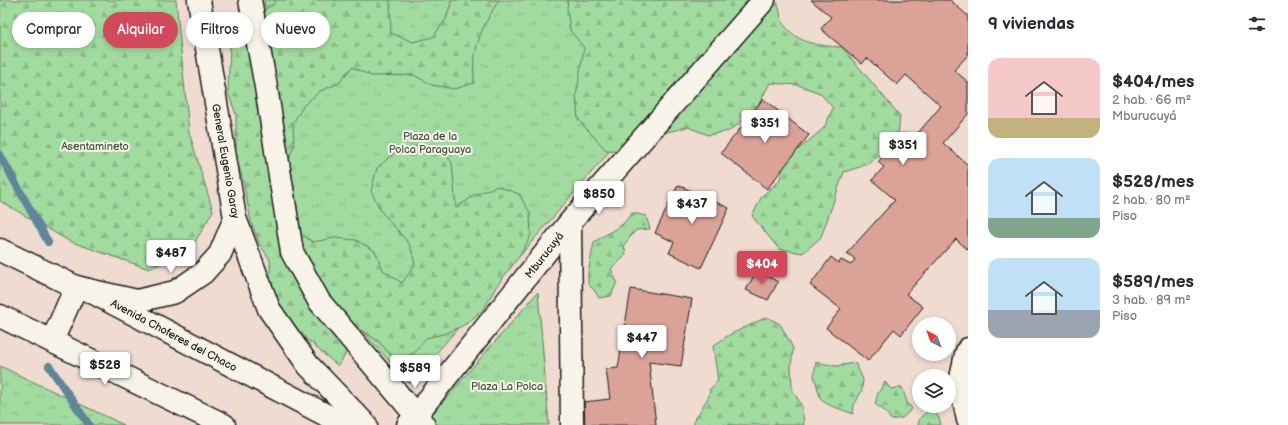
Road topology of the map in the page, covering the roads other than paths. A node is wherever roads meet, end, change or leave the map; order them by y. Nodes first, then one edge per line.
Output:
1 (198, 0) edge
2 (250, 0) edge
3 (764, 0) edge
4 (235, 218) junction
5 (570, 222) junction
6 (0, 250) edge
7 (82, 289) junction
8 (0, 316) edge
9 (52, 341) junction
10 (968, 349) edge
11 (968, 420) edge
12 (416, 422) edge
13 (224, 425) edge
14 (345, 425) edge
15 (366, 425) edge
16 (572, 425) edge

1 - 4 street, General Eugenio Garay
2 - 12 street
3 - 5 street, Mburucuyá
4 - 7 street
4 - 15 street, General Eugenio Garay
5 - 12 street, Mburucuyá
5 - 16 street
6 - 7 street, Avenida Choferes del Chaco
7 - 9 street
7 - 14 street, Avenida Choferes del Chaco
8 - 9 street
9 - 13 street
10 - 11 street

